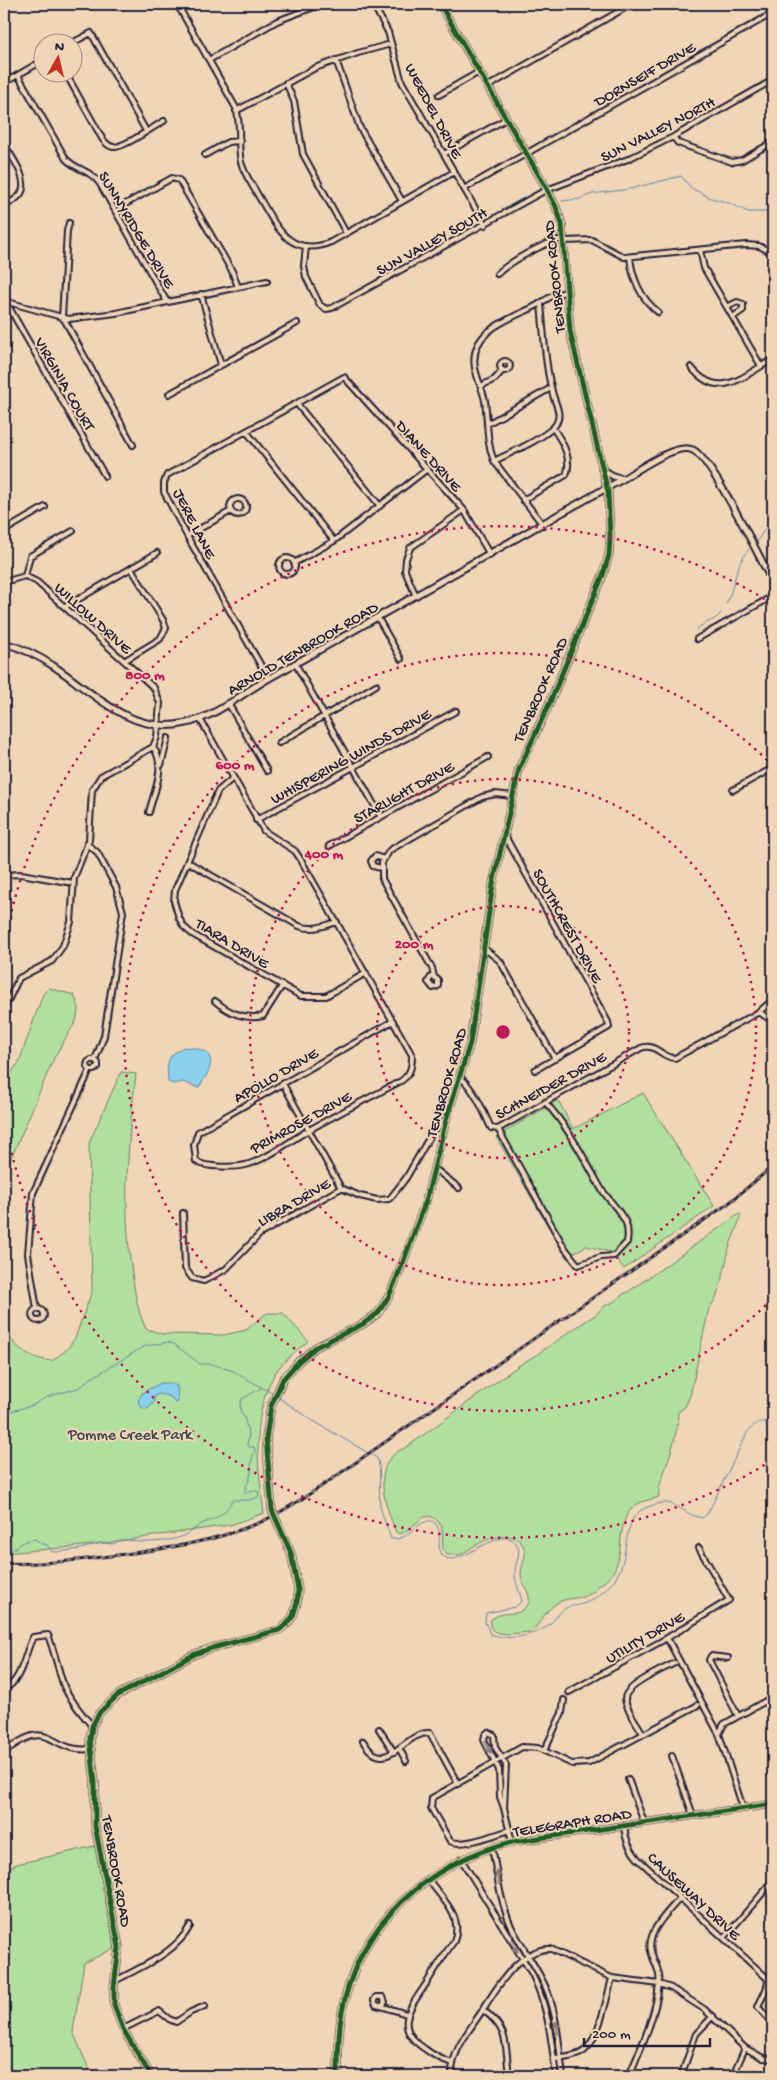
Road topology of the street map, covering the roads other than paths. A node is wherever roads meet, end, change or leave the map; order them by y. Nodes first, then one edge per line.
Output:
1 (177, 4) edge
2 (191, 4) edge
3 (322, 4) edge
4 (373, 4) edge
5 (440, 4) edge
6 (632, 4) edge
7 (180, 10) junction
8 (773, 13) edge
9 (82, 38) edge
10 (391, 44) junction
11 (209, 60) junction
12 (336, 60) junction
13 (32, 67) edge
14 (479, 72) junction
15 (18, 75) junction
16 (773, 80) edge
17 (71, 82) edge
18 (4, 83) edge
19 (286, 83) junction
20 (487, 86) junction
21 (439, 95) dead end
22 (236, 111) junction
23 (506, 119) junction
24 (164, 121) dead end
25 (146, 131) junction
26 (672, 137) junction
27 (240, 141) junction
28 (773, 142) edge
29 (4, 146) edge
30 (444, 154) junction
31 (526, 154) junction
32 (205, 155) dead end
33 (454, 172) junction
34 (464, 189) junction
35 (547, 189) junction
36 (402, 201) junction
37 (4, 206) edge
38 (118, 216) junction
39 (69, 223) dead end
40 (485, 224) junction
41 (346, 233) junction
42 (564, 240) junction
43 (306, 246) junction
44 (700, 250) junction
45 (773, 253) edge
46 (630, 257) junction
47 (497, 274) dead end
48 (267, 281) dead end
49 (238, 287) junction
50 (567, 292) junction
51 (201, 294) junction
52 (5, 302) edge
53 (167, 302) junction
54 (541, 304) junction
55 (727, 307) junction
56 (658, 312) dead end
57 (733, 317) junction
58 (63, 318) junction
59 (297, 324) dead end
60 (773, 359) edge
61 (221, 365) junction
62 (761, 366) junction
63 (691, 367) dead end
64 (503, 370) dead end
65 (344, 377) joint
66 (481, 386) junction
67 (551, 388) junction
68 (169, 394) dead end
69 (297, 404) junction
70 (487, 424) junction
71 (553, 428) junction
72 (246, 431) junction
73 (133, 445) dead end
74 (494, 461) junction
75 (602, 469) junction
76 (426, 470) junction
77 (105, 476) dead end
78 (623, 479) junction
79 (606, 488) junction
80 (595, 494) junction
81 (523, 500) junction
82 (608, 502) junction
83 (380, 506) junction
84 (45, 507) dead end
85 (464, 510) junction
86 (230, 511) junction
87 (543, 525) junction
88 (73, 530) dead end
89 (4, 531) edge
90 (187, 536) junction
91 (334, 541) junction
92 (157, 553) dead end
93 (490, 554) junction
94 (294, 563) junction
95 (131, 568) junction
96 (25, 576) junction
97 (4, 582) edge
98 (773, 583) edge
99 (416, 596) junction
100 (773, 596) edge
101 (65, 607) junction
102 (378, 618) junction
103 (697, 639) dead end
104 (4, 643) edge
105 (401, 659) dead end
106 (124, 661) junction
107 (295, 663) junction
108 (268, 678) junction
109 (376, 685) dead end
110 (228, 703) junction
111 (456, 712) dead end
112 (324, 716) junction
113 (200, 719) junction
114 (158, 725) junction
115 (168, 738) dead end
116 (279, 743) dead end
117 (153, 747) junction
118 (488, 757) dead end
119 (160, 767) junction
120 (353, 768) junction
121 (773, 768) edge
122 (267, 771) dead end
123 (233, 778) junction
124 (734, 790) dead end
125 (513, 796) junction
126 (149, 812) dead end
127 (382, 817) junction
128 (256, 820) junction
129 (505, 836) junction
130 (87, 844) junction
131 (329, 846) dead end
132 (384, 859) junction
133 (188, 862) junction
134 (381, 868) junction
135 (4, 874) edge
136 (73, 883) junction
137 (337, 922) junction
138 (485, 949) junction
139 (366, 973) junction
140 (434, 977) dead end
141 (282, 986) junction
142 (215, 1001) dead end
143 (773, 1004) edge
144 (4, 1010) edge
145 (759, 1012) junction
146 (773, 1019) edge
147 (393, 1021) junction
148 (555, 1059) junction
149 (95, 1060) junction
150 (90, 1070) junction
151 (536, 1070) dead end
152 (460, 1077) junction
153 (283, 1084) junction
154 (545, 1102) junction
155 (446, 1120) junction
156 (498, 1129) junction
157 (308, 1130) junction
158 (198, 1163) joint
159 (435, 1169) junction
160 (341, 1188) junction
161 (459, 1188) dead end
162 (183, 1213) dead end
163 (37, 1309) dead end
164 (699, 1548) dead end
165 (667, 1638) junction
166 (728, 1658) dead end
167 (675, 1662) dead end
168 (4, 1689) edge
169 (569, 1692) dead end
170 (773, 1697) edge
171 (564, 1700) dead end
172 (698, 1705) dead end
173 (738, 1716) junction
174 (92, 1726) junction
175 (379, 1730) dead end
176 (643, 1734) junction
177 (719, 1734) junction
178 (363, 1741) dead end
179 (399, 1748) junction
180 (90, 1749) junction
181 (544, 1751) junction
182 (392, 1752) junction
183 (4, 1753) edge
184 (672, 1756) dead end
185 (501, 1757) junction
186 (406, 1761) dead end
187 (495, 1761) junction
188 (628, 1779) dead end
189 (458, 1784) junction
190 (773, 1804) edge
191 (504, 1808) junction
192 (743, 1808) junction
193 (693, 1815) junction
194 (644, 1822) junction
195 (624, 1825) junction
196 (510, 1830) junction
197 (512, 1842) junction
198 (492, 1847) junction
199 (461, 1859) junction
200 (428, 1879) junction
201 (773, 1881) edge
202 (680, 1898) junction
203 (190, 1926) dead end
204 (724, 1938) junction
205 (529, 1956) junction
206 (523, 1960) junction
207 (612, 1978) junction
208 (114, 1982) junction
209 (659, 1984) junction
210 (383, 2005) dead end
211 (205, 2006) dead end
212 (482, 2010) junction
213 (407, 2014) junction
214 (713, 2016) junction
215 (773, 2024) edge
216 (123, 2029) junction
217 (745, 2048) junction
218 (561, 2058) junction
219 (554, 2059) junction
220 (773, 2059) edge
221 (453, 2063) junction
222 (151, 2076) edge
223 (338, 2076) edge
224 (452, 2076) edge
225 (509, 2076) edge
226 (556, 2076) edge
227 (563, 2076) edge
228 (629, 2076) edge
229 (682, 2076) edge
230 (733, 2076) edge

1 - 7 street
2 - 7 street
3 - 11 street
4 - 10 street, WEEDEL DRIVE
5 - 14 street, TENBROOK ROAD
6 - 20 street
7 - 11 street
8 - 31 street, DORNSEIF DRIVE
9 - 25 street
10 - 12 street
10 - 30 street, WEEDEL DRIVE
11 - 22 street
12 - 19 street
12 - 36 street
13 - 15 street
14 - 20 street, TENBROOK ROAD
14 - 21 street
15 - 18 street
15 - 38 street, SUNNYRIDGE DRIVE
16 - 26 street, SUN VALLEY NORTH
17 - 25 street
19 - 22 street
19 - 41 street
20 - 23 street, TENBROOK ROAD
22 - 27 street
23 - 30 street
23 - 31 street, TENBROOK ROAD
24 - 25 street
26 - 28 street
26 - 35 street, SUN VALLEY NORTH
27 - 32 street
27 - 43 street
29 - 37 street
30 - 33 street, WEEDEL DRIVE
31 - 34 street, DORNSEIF DRIVE
31 - 35 street, TENBROOK ROAD
33 - 34 street, WEEDEL DRIVE
33 - 36 street
34 - 40 street, WEEDEL DRIVE
35 - 40 street, SUN VALLEY SOUTH
35 - 42 street, TENBROOK ROAD
36 - 41 street
38 - 49 street
38 - 53 street, SUNNYRIDGE DRIVE
39 - 58 street
40 - 43 street, SUN VALLEY SOUTH
41 - 43 street
42 - 46 street
42 - 47 street
42 - 50 street, TENBROOK ROAD
44 - 45 street
44 - 46 street
44 - 55 street
46 - 56 street
48 - 49 street
49 - 51 street
50 - 54 street
50 - 75 street, TENBROOK ROAD
51 - 53 street
51 - 61 street
52 - 58 street
52 - 77 street, VIRGINIA COURT
53 - 58 street
54 - 66 street
54 - 67 street
55 - 57 street
55 - 57 street
57 - 62 street
58 - 73 street
59 - 61 street
60 - 62 street
61 - 68 street
62 - 63 street
64 - 66 street
65 - 69 street, JERE LANE
65 - 76 street, DIANE DRIVE
66 - 70 street
67 - 70 street
67 - 71 street
69 - 72 street, JERE LANE
69 - 83 street
70 - 74 street
71 - 74 street
71 - 81 street
72 - 90 street, JERE LANE
72 - 91 street
74 - 81 street
75 - 78 street
75 - 79 street, TENBROOK ROAD
76 - 83 street
76 - 85 street, DIANE DRIVE
78 - 79 street, ARNOLD TENBROOK ROAD
78 - 98 street, ARNOLD TENBROOK ROAD
79 - 80 street, ARNOLD TENBROOK ROAD
79 - 82 street, TENBROOK ROAD
80 - 82 street
80 - 87 street, ARNOLD TENBROOK ROAD
81 - 87 street
82 - 125 street, TENBROOK ROAD
83 - 91 street
84 - 89 street
85 - 93 street, DIANE DRIVE
85 - 99 street
86 - 86 street
86 - 90 street
87 - 93 street, ARNOLD TENBROOK ROAD
88 - 96 street
90 - 108 street, JERE LANE
91 - 94 street
92 - 95 street
93 - 99 street, ARNOLD TENBROOK ROAD
94 - 94 street
95 - 101 street
95 - 106 street
96 - 97 street
96 - 101 street, WILLOW DRIVE
99 - 102 street, ARNOLD TENBROOK ROAD
100 - 103 street
101 - 106 street, WILLOW DRIVE
102 - 105 street
102 - 107 street, ARNOLD TENBROOK ROAD
104 - 114 street, ARNOLD TENBROOK ROAD
106 - 114 street, WILLOW DRIVE
107 - 108 street, ARNOLD TENBROOK ROAD
107 - 112 street
108 - 110 street, ARNOLD TENBROOK ROAD
109 - 112 street
110 - 113 street, ARNOLD TENBROOK ROAD
110 - 122 street
111 - 120 street, WHISPERING WINDS DRIVE
112 - 116 street
112 - 120 street
113 - 114 street, ARNOLD TENBROOK ROAD
113 - 123 street
114 - 117 street, WILLOW DRIVE
115 - 119 street
117 - 119 street
117 - 130 street
118 - 127 street, STARLIGHT DRIVE
119 - 126 street
120 - 127 street
120 - 128 street, WHISPERING WINDS DRIVE
121 - 124 street
123 - 128 street
123 - 133 street, TIARA DRIVE
125 - 129 street, TENBROOK ROAD
125 - 132 street
127 - 131 street, STARLIGHT DRIVE
128 - 137 street
129 - 138 street, TENBROOK ROAD
129 - 148 street, SOUTHCREST DRIVE
130 - 136 street
130 - 149 street
132 - 134 street
132 - 134 street
133 - 137 street
133 - 141 street, TIARA DRIVE
134 - 140 street
135 - 136 street
136 - 144 street
137 - 139 street
138 - 148 street
138 - 152 street, TENBROOK ROAD
139 - 141 street, TIARA DRIVE
139 - 147 street
141 - 142 street
143 - 145 street
145 - 146 street
145 - 154 street, SCHNEIDER DRIVE
147 - 153 street, APOLLO DRIVE
147 - 157 street, PRIMROSE DRIVE
148 - 151 street
149 - 150 street
149 - 150 street
150 - 163 street
152 - 155 street, TENBROOK ROAD
152 - 156 street, SCHNEIDER DRIVE
153 - 157 street
153 - 158 street, APOLLO DRIVE
154 - 156 street, SCHNEIDER DRIVE
154 - 156 street
155 - 159 street, TENBROOK ROAD
155 - 160 street
157 - 158 street, PRIMROSE DRIVE
157 - 160 street
159 - 161 street
159 - 174 street, TENBROOK ROAD
160 - 162 street, LIBRA DRIVE
164 - 165 street, UTILITY DRIVE
165 - 169 street, UTILITY DRIVE
165 - 177 street
166 - 173 street
167 - 176 street
168 - 174 street
170 - 173 street
171 - 181 street
172 - 176 street
173 - 177 street
174 - 180 street, TENBROOK ROAD
175 - 182 street
176 - 181 street
177 - 192 street
178 - 182 street
179 - 182 street
179 - 186 street
179 - 189 street
180 - 183 street
180 - 208 street, TENBROOK ROAD
181 - 185 street
184 - 193 street
185 - 187 street
185 -> 187 street
185 - 191 street
187 - 189 street
187 - 191 street
188 - 194 street
189 - 196 street
190 - 192 main road, TELEGRAPH ROAD
191 - 196 street
192 - 193 main road, TELEGRAPH ROAD
193 - 194 main road, TELEGRAPH ROAD
194 - 195 main road, TELEGRAPH ROAD
195 - 197 main road, TELEGRAPH ROAD
195 - 202 street, CAUSEWAY DRIVE
196 - 197 street
197 - 198 main road, TELEGRAPH ROAD
198 - 199 main road, TELEGRAPH ROAD
205 -> 198 street
199 - 200 main road, TELEGRAPH ROAD
199 -> 206 street
200 - 213 street
200 - 223 main road, TELEGRAPH ROAD
201 - 204 street
202 - 204 street, CAUSEWAY DRIVE
202 - 209 street
203 - 208 street
204 - 215 street, CAUSEWAY DRIVE
205 - 206 street
205 - 207 street
218 -> 205 street
206 - 212 street
206 - 219 street
207 - 209 street
207 - 218 street
208 - 216 street, TENBROOK ROAD
209 - 214 street
209 - 228 street
210 - 213 street
211 - 216 street
212 - 221 street
212 - 225 street
213 - 221 street
214 - 217 street
214 - 229 street
216 - 222 street, TENBROOK ROAD
217 - 220 street
217 - 230 street
218 - 219 street
218 - 227 street
219 - 226 street
221 - 224 street

